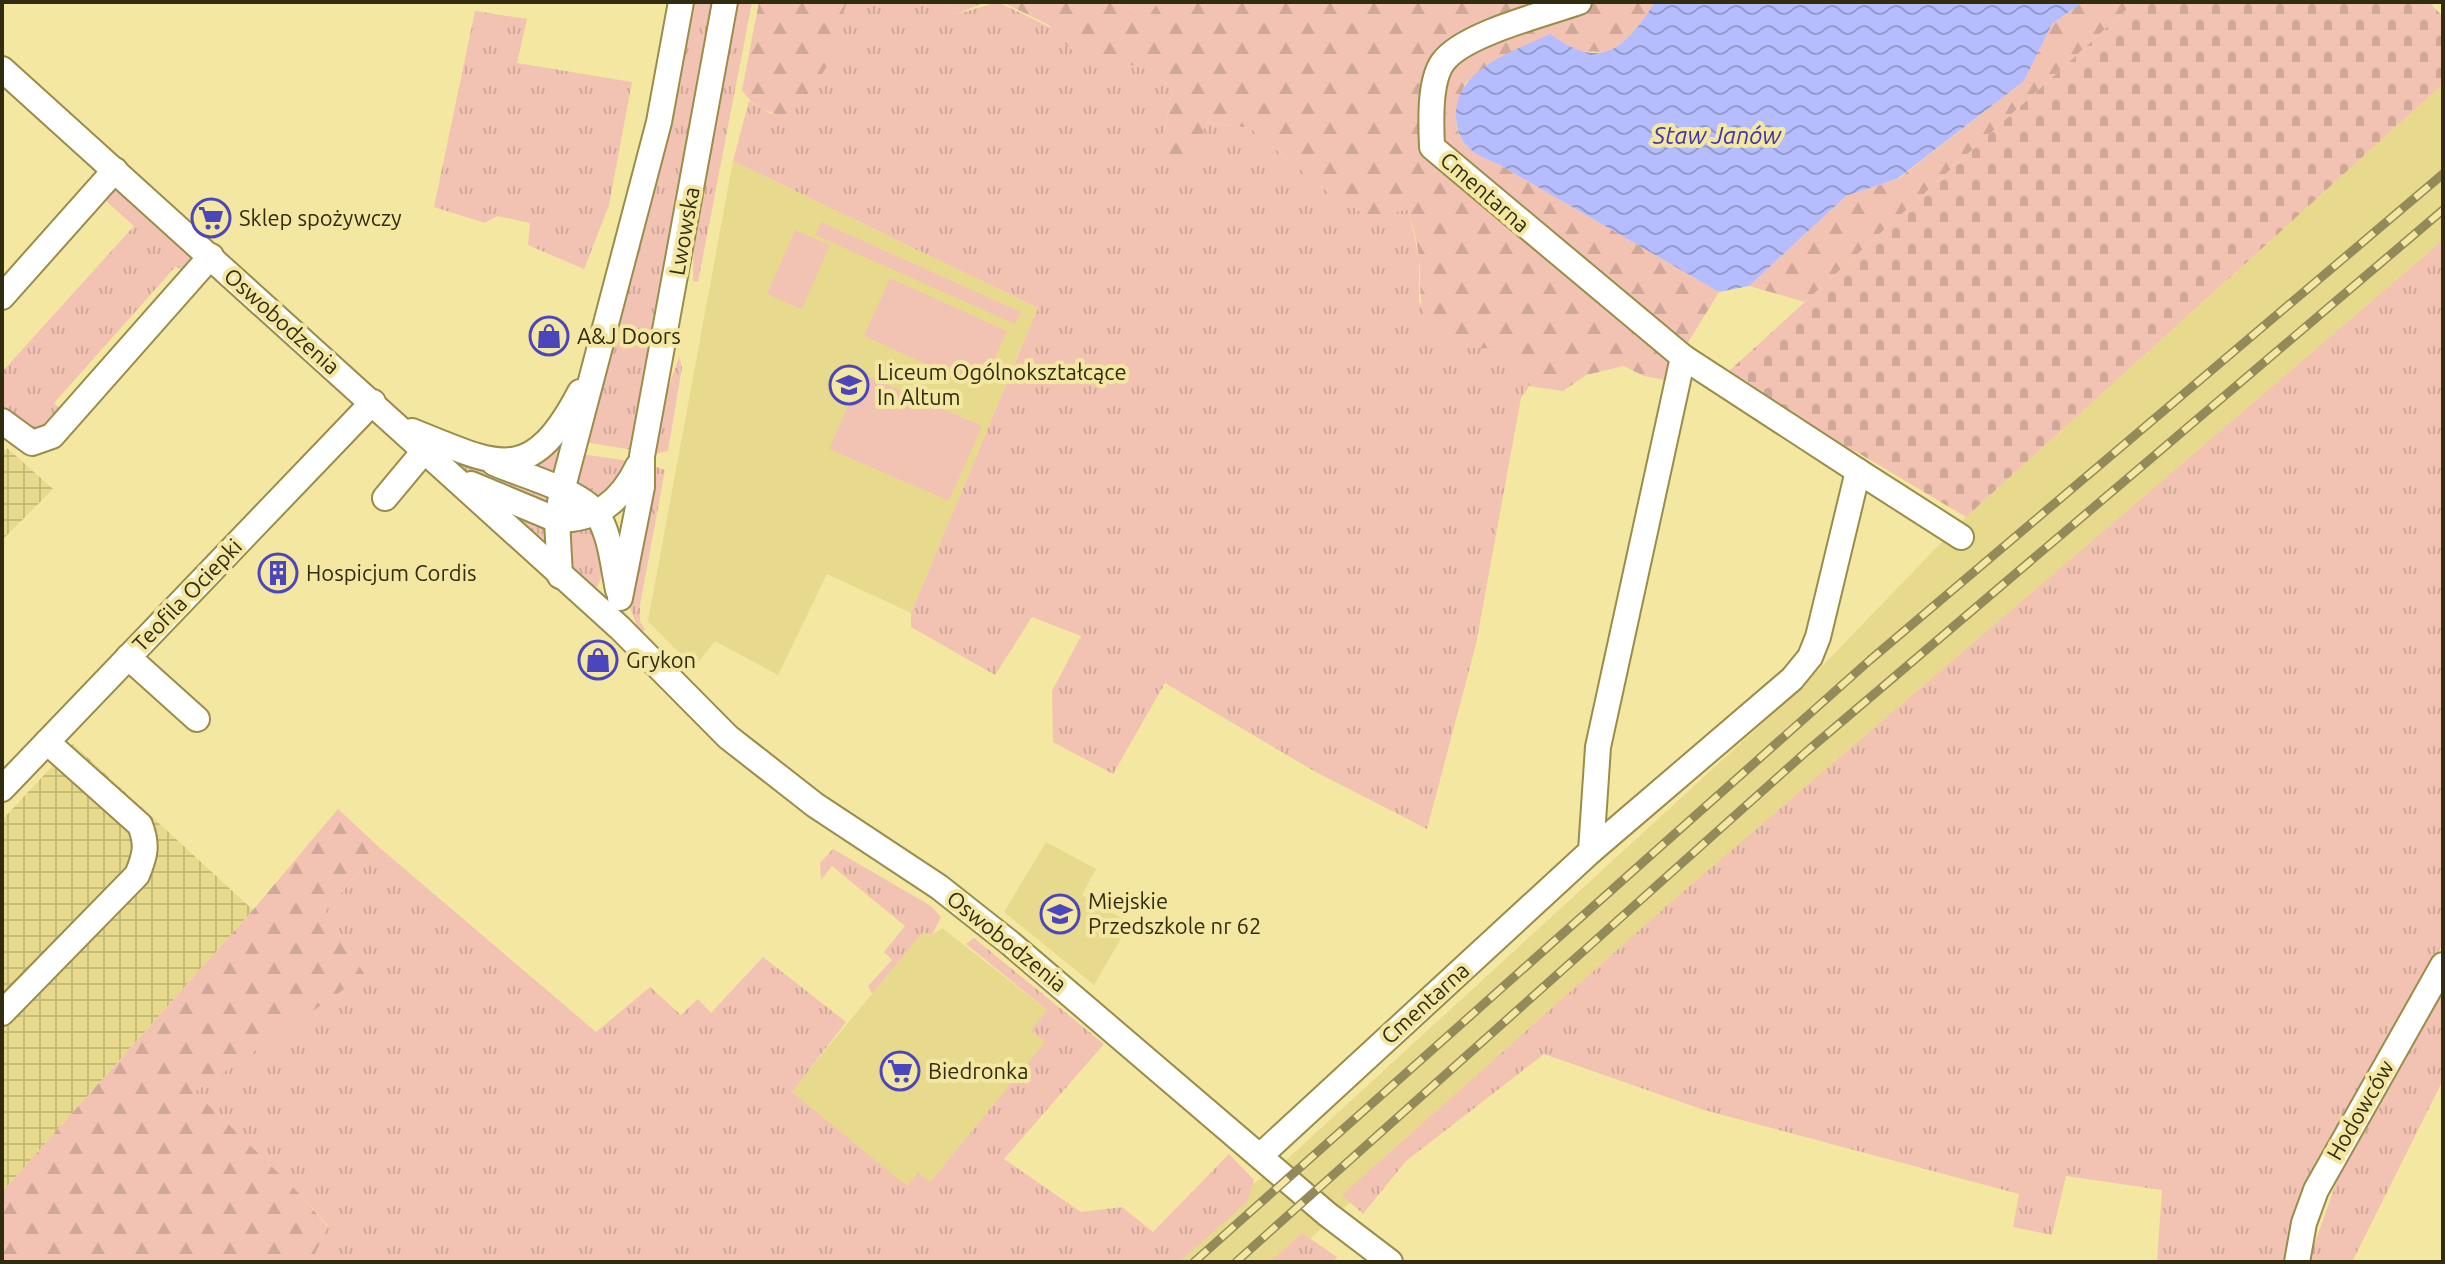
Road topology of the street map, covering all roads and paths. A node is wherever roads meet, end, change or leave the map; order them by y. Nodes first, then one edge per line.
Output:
1 (681, 2) edge
2 (725, 2) edge
3 (1579, 2) edge
4 (2, 69) edge
5 (115, 170) junction
6 (211, 256) junction
7 (2, 297) edge
8 (597, 353) junction
9 (1683, 357) junction
10 (373, 402) junction
11 (2, 421) edge
12 (398, 426) junction
13 (425, 450) junction
14 (641, 460) junction
15 (490, 462) junction
16 (1858, 471) junction
17 (455, 477) junction
18 (562, 491) junction
19 (385, 498) dead end
20 (598, 514) junction
21 (557, 520) junction
22 (1961, 537) dead end
23 (560, 576) junction
24 (620, 598) junction
25 (620, 628) junction
26 (128, 657) junction
27 (197, 719) dead end
28 (47, 742) junction
29 (2, 789) edge
30 (1591, 851) junction
31 (2443, 965) edge
32 (2, 1013) edge
33 (1260, 1156) junction
34 (1390, 1262) edge
35 (2297, 1262) edge

1 - 8 street
2 - 14 street, Lwowska
3 - 9 street, Cmentarna
4 - 5 street, Oswobodzenia
5 - 6 street, Oswobodzenia
5 - 7 street
6 - 10 street, Oswobodzenia
6 - 11 street
8 - 15 street
8 - 18 street
9 - 16 street, Cmentarna
9 - 30 street
10 - 12 street, Oswobodzenia
10 - 26 street, Teofila Ociepki
12 - 13 street, Oswobodzenia
12 - 15 street
13 - 17 street, Oswobodzenia
13 - 19 street
14 - 20 street, Lwowska
14 - 24 street, Lwowska
15 - 18 street
16 - 22 street, Cmentarna
16 - 30 street, Cmentarna
17 - 21 street, Oswobodzenia
17 - 23 street, Oswobodzenia
18 - 20 street
18 - 21 street
20 - 21 street
20 - 24 street
21 - 23 street
23 - 25 street, Oswobodzenia
24 - 25 street
25 - 33 street, Oswobodzenia
26 - 27 street
26 - 28 street, Teofila Ociepki
28 - 29 street, Teofila Ociepki
28 - 32 street
30 - 33 street, Cmentarna
31 - 35 street, Hodowców
33 - 34 street, Oswobodzenia

